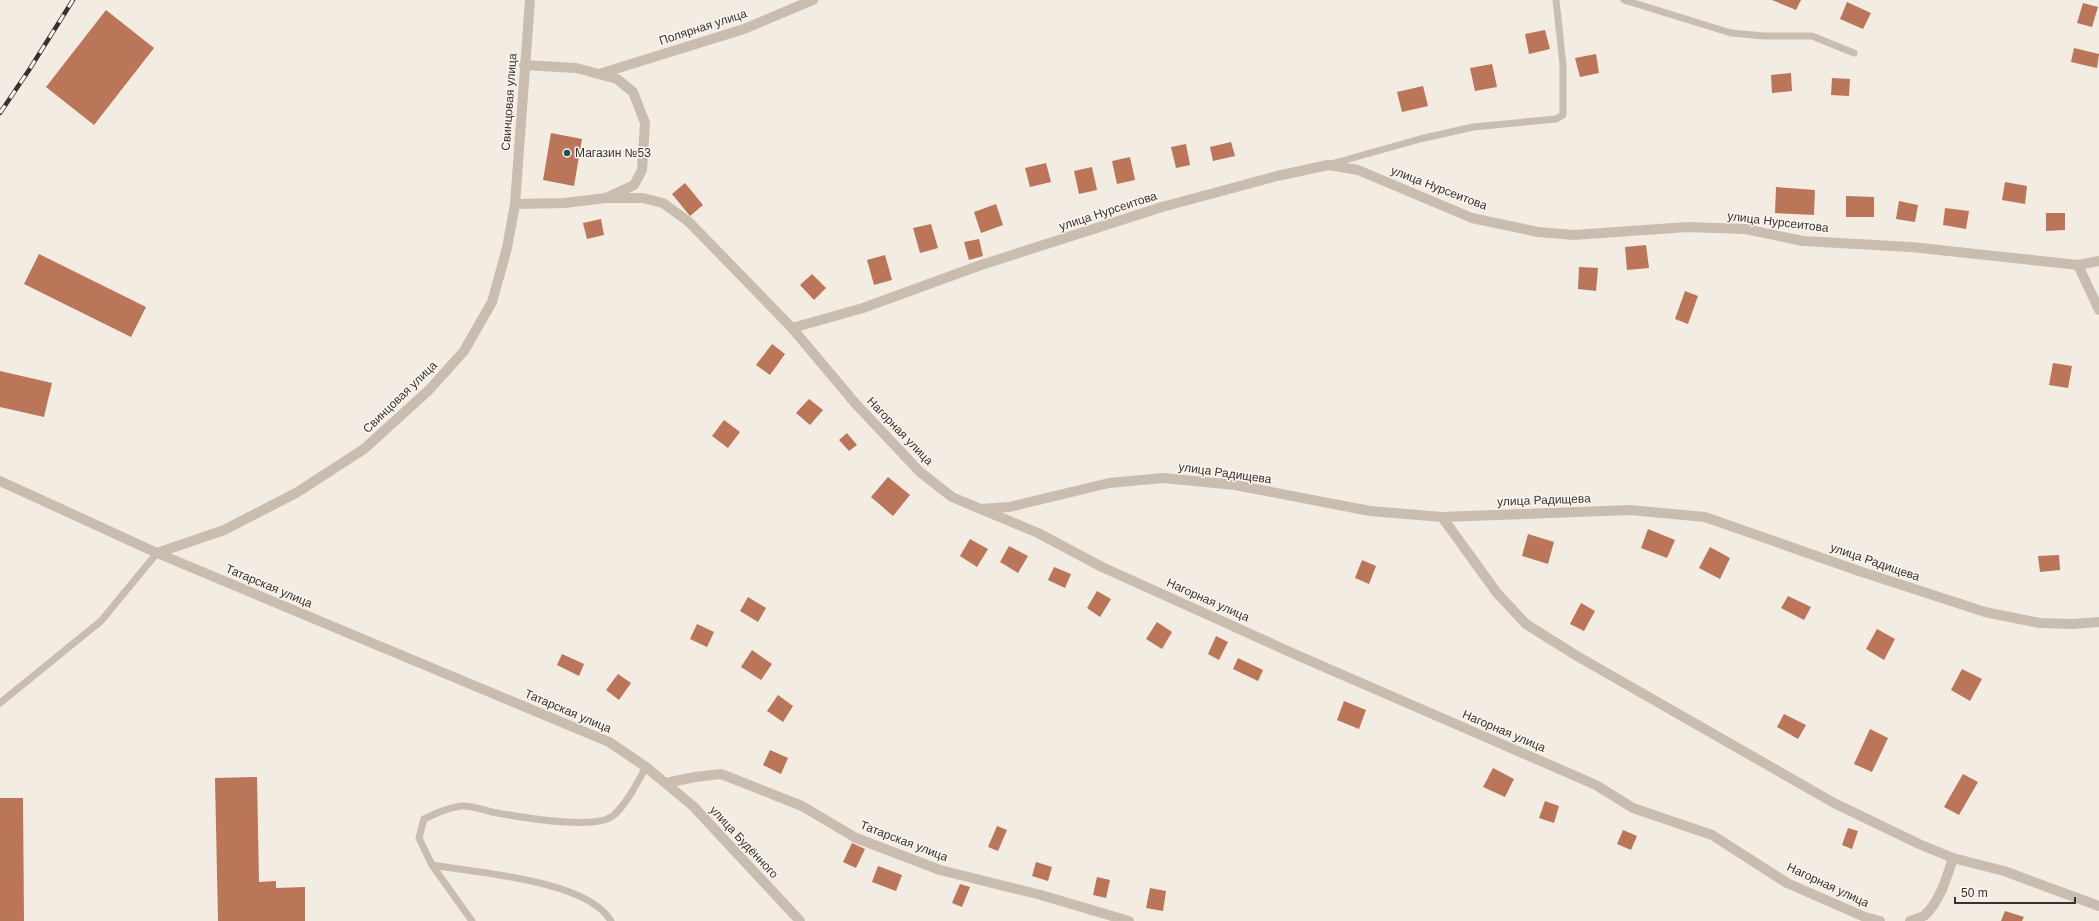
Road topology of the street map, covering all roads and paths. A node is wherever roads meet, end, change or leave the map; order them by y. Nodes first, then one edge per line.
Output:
1 (530, 0) edge
2 (813, 0) edge
3 (1556, 0) edge
4 (1624, 0) edge
5 (1854, 53) dead end
6 (524, 65) junction
7 (599, 74) junction
8 (1328, 165) junction
9 (606, 198) junction
10 (515, 204) junction
11 (2099, 261) edge
12 (2078, 264) junction
13 (2099, 310) edge
14 (792, 328) junction
15 (0, 481) edge
16 (980, 509) junction
17 (1442, 517) junction
18 (156, 553) junction
19 (2099, 622) edge
20 (0, 703) edge
21 (646, 767) junction
22 (666, 783) junction
23 (1953, 858) junction
24 (432, 866) junction
25 (2099, 906) edge
26 (472, 921) edge
27 (612, 921) edge
28 (800, 921) edge
29 (1129, 921) edge
30 (1880, 921) edge
31 (1910, 921) edge

1 - 6 street, Свинцовая улица
2 - 7 street, Полярная улица
3 - 8 lane
4 - 5 lane
6 - 7 street
6 - 10 street, Свинцовая улица
7 - 9 street
8 - 12 street, улица Нурсеитова
8 - 14 street, улица Нурсеитова
9 - 10 street
9 - 14 street, Нагорная улица
10 - 18 street, Свинцовая улица
11 - 12 street, улица Нурсеитова
12 - 13 street
14 - 16 street, Нагорная улица
15 - 18 street, Татарская улица
16 - 17 street, улица Радищева
16 - 30 street, Нагорная улица
17 - 19 street, улица Радищева
17 - 23 street
18 - 20 lane
18 - 21 street, Татарская улица
21 - 22 street, Татарская улица
21 - 24 lane
22 - 28 street, улица Будённого
22 - 29 street, Татарская улица
23 - 25 street
23 - 31 street
24 - 26 lane
24 - 27 lane

